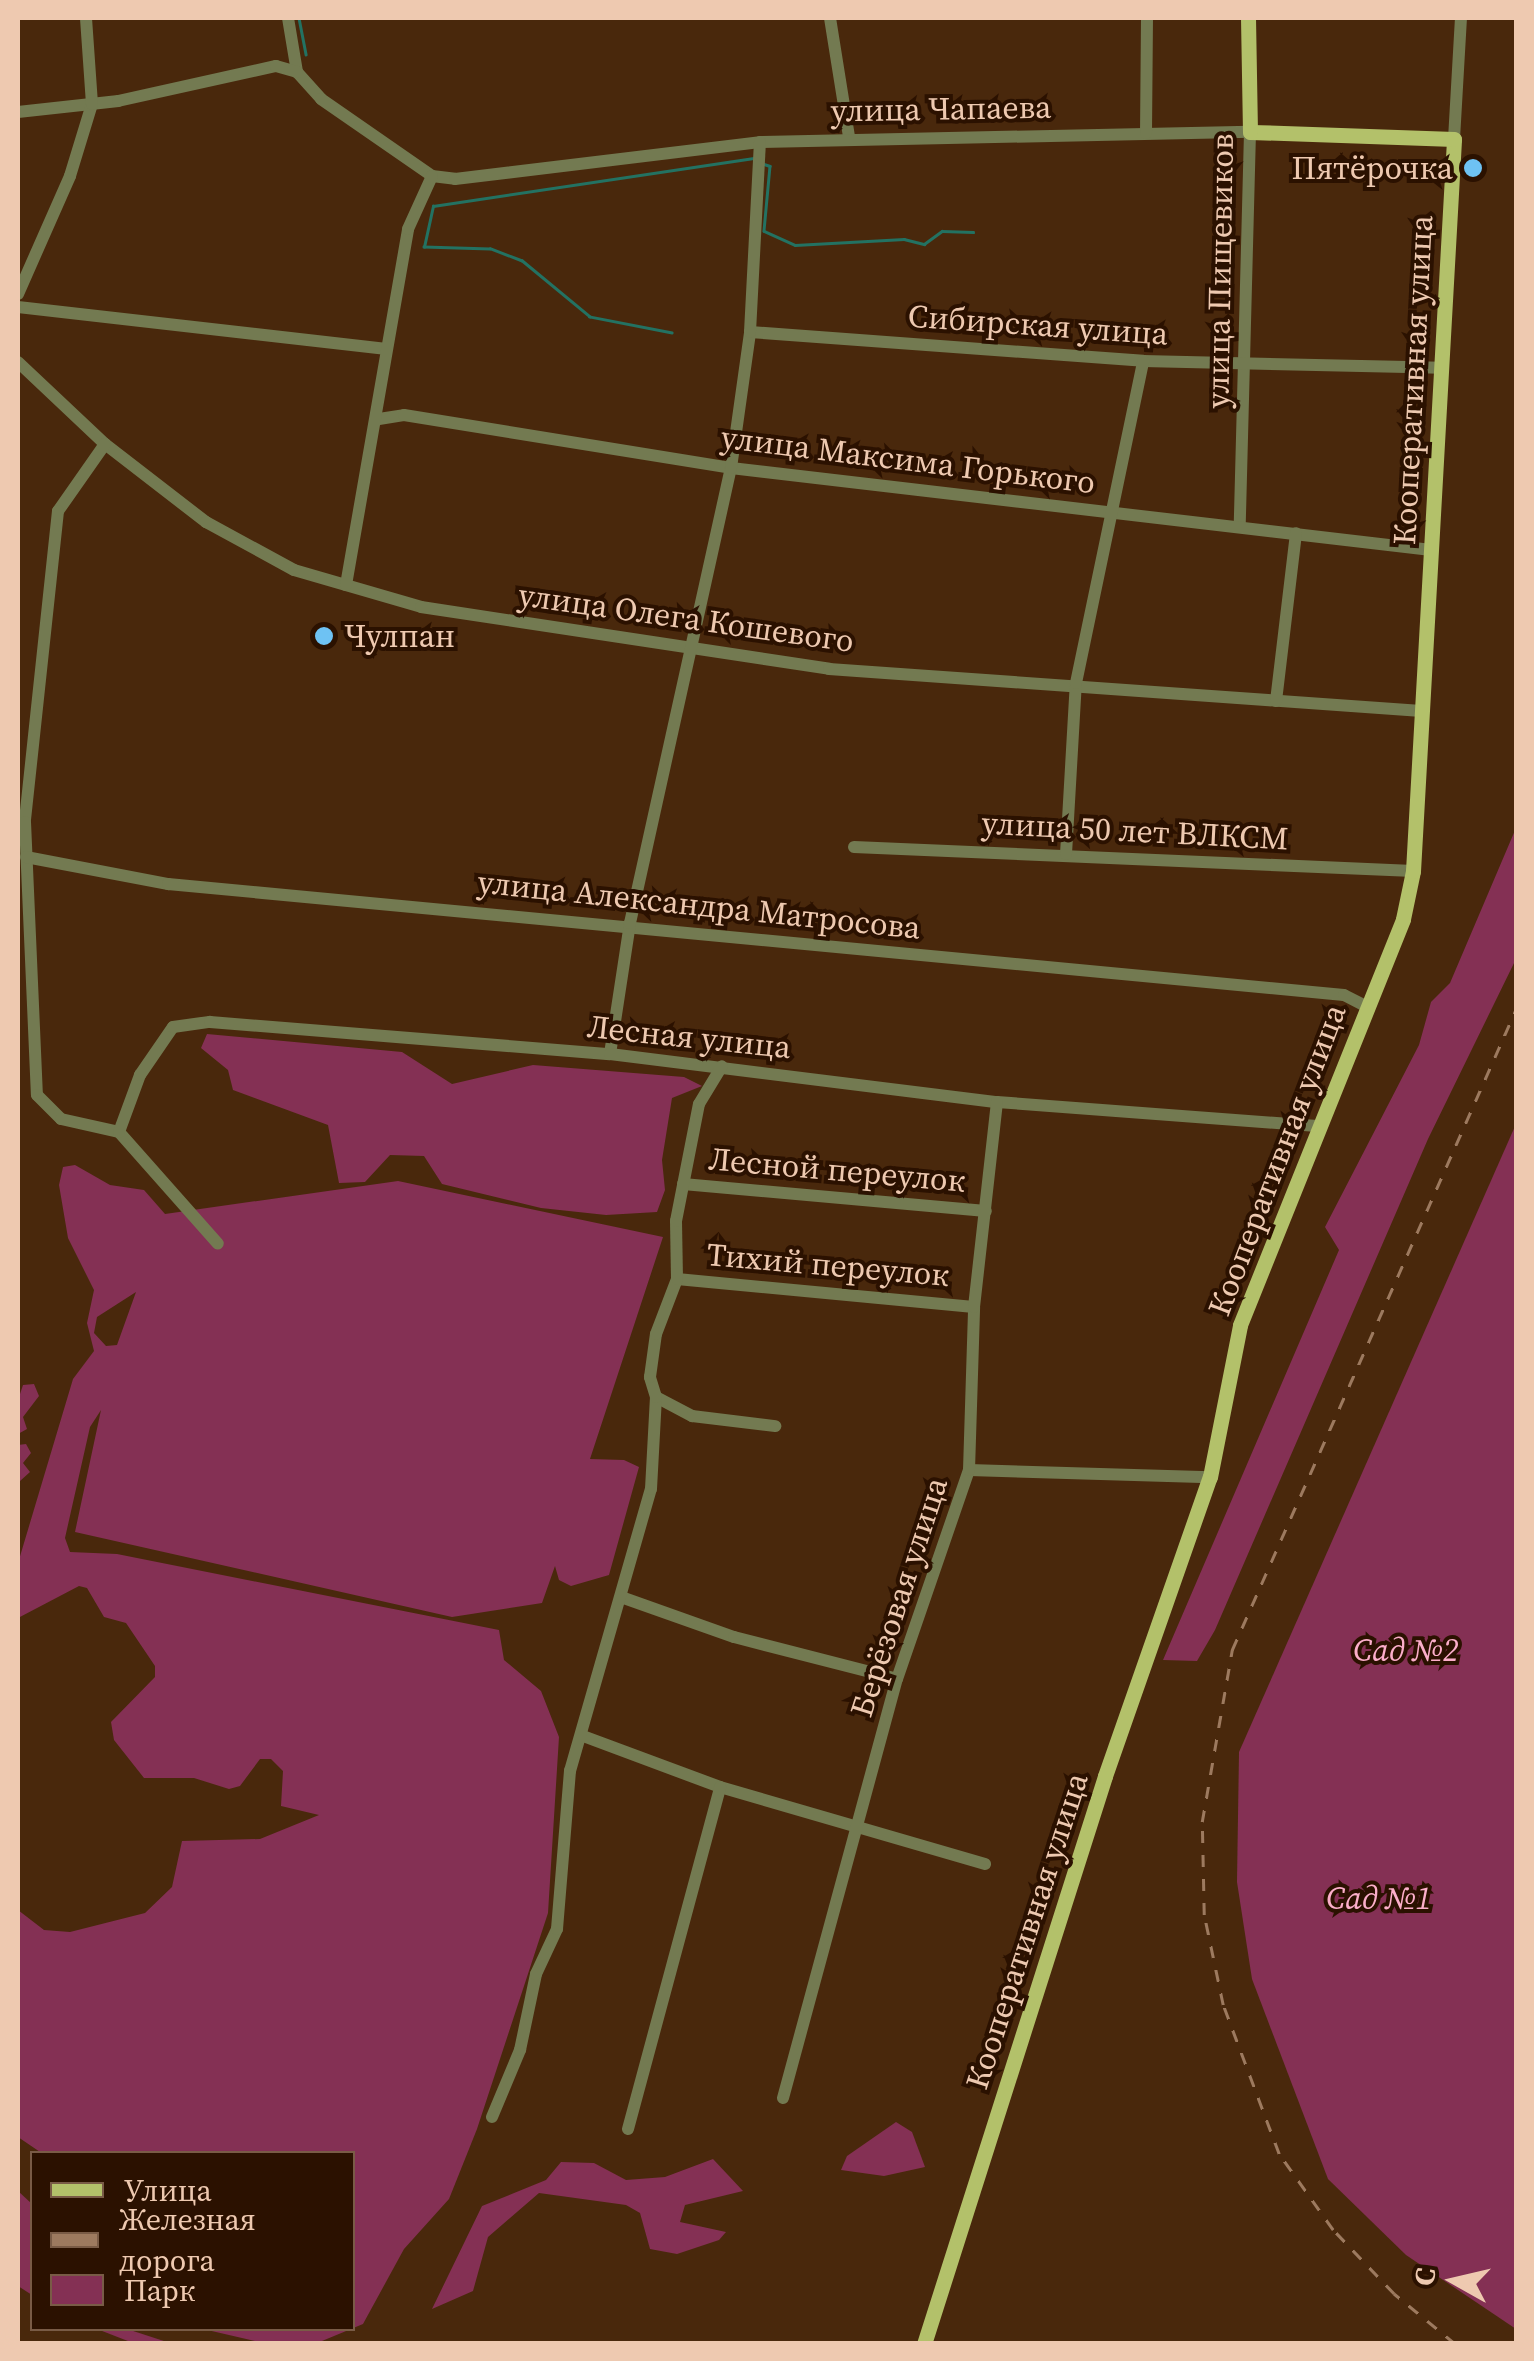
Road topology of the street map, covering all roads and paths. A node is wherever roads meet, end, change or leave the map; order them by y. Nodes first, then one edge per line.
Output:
1 (86, 18) edge
2 (288, 18) edge
3 (830, 18) edge
4 (1147, 18) edge
5 (1248, 18) edge
6 (1461, 18) edge
7 (297, 72) junction
8 (92, 104) junction
9 (18, 112) edge
10 (1250, 132) junction
11 (1146, 133) junction
12 (849, 137) junction
13 (1454, 139) junction
14 (760, 142) junction
15 (432, 176) junction
16 (18, 294) edge
17 (18, 307) edge
18 (750, 332) junction
19 (387, 349) junction
20 (1143, 361) junction
21 (18, 362) edge
22 (1248, 363) junction
23 (1441, 368) junction
24 (379, 418) junction
25 (105, 444) junction
26 (731, 468) junction
27 (1112, 512) junction
28 (1240, 526) junction
29 (1296, 534) junction
30 (1431, 550) junction
31 (346, 585) junction
32 (691, 652) junction
33 (1076, 684) junction
34 (1276, 702) junction
35 (1422, 711) junction
36 (854, 847) dead end
37 (1066, 854) junction
38 (26, 857) junction
39 (1413, 871) junction
40 (630, 924) junction
41 (1366, 1006) junction
42 (610, 1054) junction
43 (722, 1066) junction
44 (997, 1102) junction
45 (1317, 1126) junction
46 (119, 1132) junction
47 (683, 1184) junction
48 (986, 1211) junction
49 (218, 1244) dead end
50 (676, 1279) junction
51 (974, 1307) junction
52 (656, 1397) junction
53 (776, 1426) dead end
54 (969, 1470) junction
55 (1210, 1477) junction
56 (621, 1597) junction
57 (897, 1679) junction
58 (582, 1736) junction
59 (720, 1787) junction
60 (858, 1828) junction
61 (985, 1864) dead end
62 (783, 2098) dead end
63 (492, 2117) dead end
64 (628, 2129) dead end
65 (924, 2344) edge

1 - 8 street
2 - 7 street
3 - 12 street
4 - 11 street
5 - 10 main road, улица Пищевиков
6 - 13 street, Кооперативная улица
7 - 8 street
7 - 15 street
8 - 9 street
8 - 16 street
10 - 11 street, улица Чапаева
10 - 13 main road, улица Чапаева
10 - 22 street, улица Пищевиков
11 - 12 street, улица Чапаева
12 - 14 street, улица Чапаева
13 - 23 main road, Кооперативная улица
14 - 15 street, улица Чапаева
14 - 18 street
15 - 19 street
17 - 19 street
18 - 20 street, Сибирская улица
18 - 26 street
19 - 24 street
20 - 22 street, Сибирская улица
20 - 27 street
21 - 25 street, улица Олега Кошевого
22 - 23 street, Сибирская улица
22 - 28 street, улица Пищевиков
23 - 30 main road, Кооперативная улица
24 - 26 street, улица Максима Горького
24 - 31 street
25 - 31 street, улица Олега Кошевого
25 - 38 street
26 - 27 street, улица Максима Горького
26 - 32 street
27 - 28 street, улица Максима Горького
27 - 33 street
28 - 29 street, улица Максима Горького
29 - 30 street, улица Максима Горького
29 - 34 street
30 - 35 main road, Кооперативная улица
31 - 32 street, улица Олега Кошевого
32 - 33 street, улица Олега Кошевого
32 - 40 street
33 - 34 street, улица Олега Кошевого
33 - 37 street
34 - 35 street, улица Олега Кошевого
35 - 39 main road, Кооперативная улица
36 - 37 street, улица 50 лет ВЛКСМ
37 - 39 street, улица 50 лет ВЛКСМ
38 - 40 street, улица Александра Матросова
38 - 46 street
39 - 41 main road, Кооперативная улица
40 - 41 street, улица Александра Матросова
40 - 42 street
41 - 45 main road, Кооперативная улица
42 - 43 street, Лесная улица
42 - 46 street, Лесная улица
43 - 44 street, Лесная улица
43 - 47 street
44 - 45 street, Лесная улица
44 - 48 street, Берёзовая улица
45 - 55 main road, Кооперативная улица
46 - 49 street
47 - 48 street, Лесной переулок
47 - 50 street
48 - 51 street, Берёзовая улица
50 - 51 street, Тихий переулок
50 - 52 street
51 - 54 street, Берёзовая улица
52 - 53 street
52 - 56 street
54 - 55 street
54 - 57 street, Берёзовая улица
55 - 65 main road, Кооперативная улица
56 - 57 street
56 - 58 street
57 - 60 street, Берёзовая улица
58 - 59 street
58 - 63 street
59 - 60 street
59 - 64 street
60 - 61 street
60 - 62 street, Берёзовая улица

